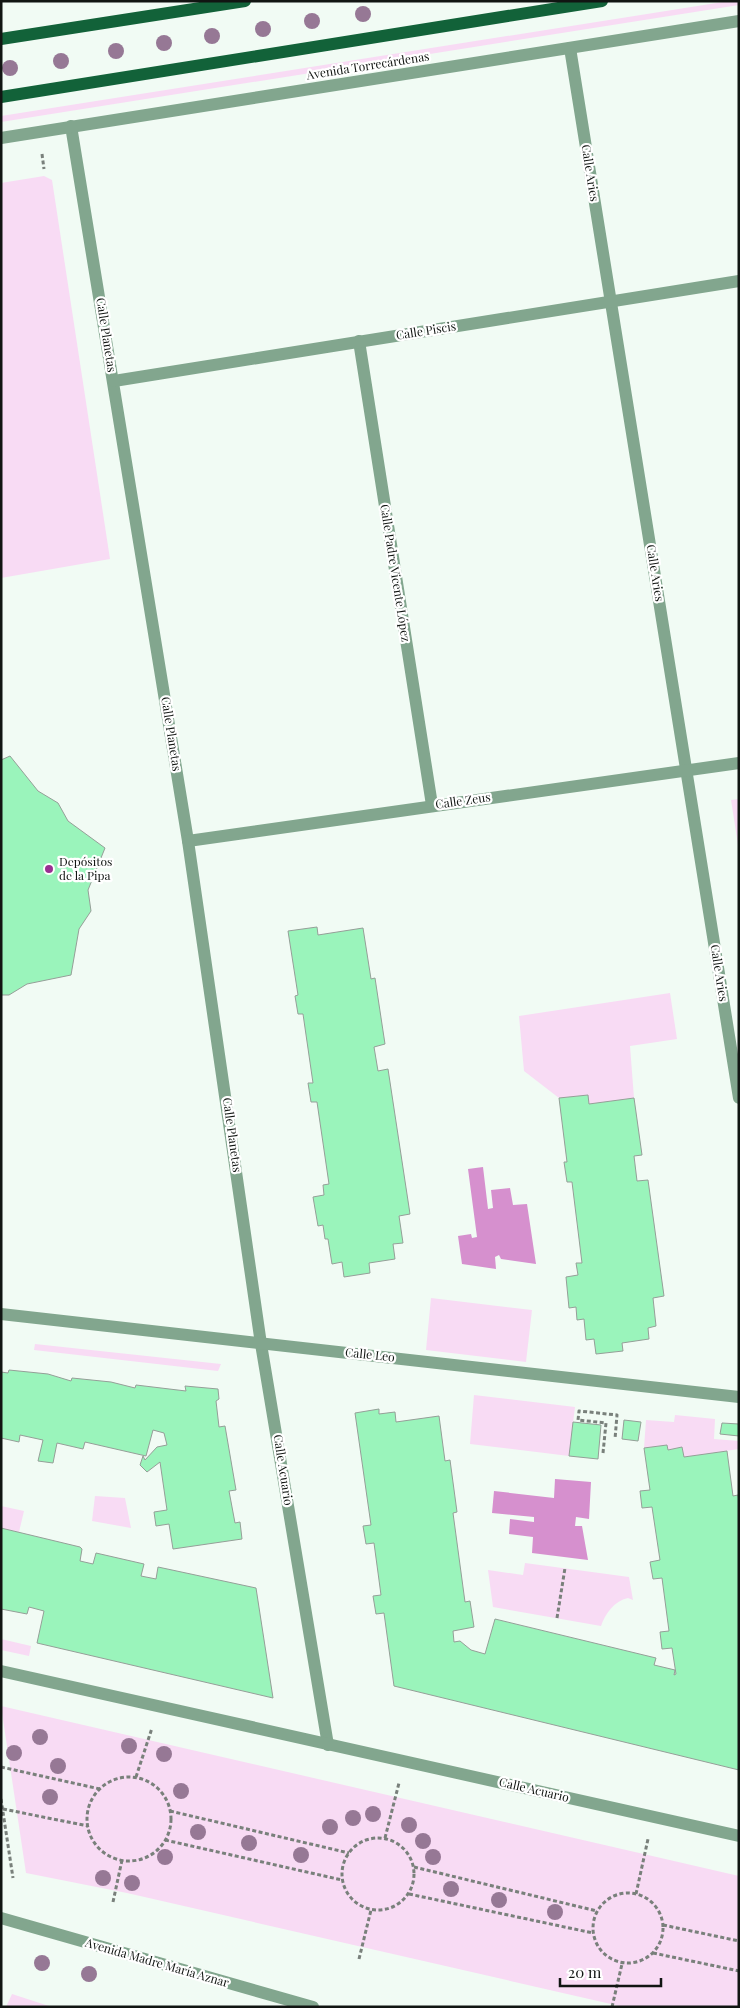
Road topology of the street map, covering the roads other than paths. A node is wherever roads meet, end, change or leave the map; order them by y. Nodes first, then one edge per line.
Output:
1 (245, 1) edge
2 (602, 1) edge
3 (739, 21) edge
4 (1, 38) edge
5 (570, 48) junction
6 (1, 97) edge
7 (71, 126) junction
8 (1, 138) edge
9 (739, 281) edge
10 (612, 301) junction
11 (359, 341) junction
12 (114, 381) junction
13 (739, 763) edge
14 (686, 771) junction
15 (432, 805) junction
16 (188, 841) junction
17 (739, 1098) edge
18 (1, 1314) edge
19 (261, 1344) junction
20 (739, 1397) edge
21 (1, 1671) edge
22 (328, 1745) junction
23 (739, 1836) edge
24 (1, 1918) edge
25 (313, 2007) edge

1 - 4 main road
2 - 6 main road
3 - 5 street, Avenida Torrecárdenas
5 - 7 street, Avenida Torrecárdenas
5 - 10 street, Calle Aries
7 - 8 street, Avenida Torrecárdenas
7 - 12 street, Calle Planetas
9 - 10 street, Calle Piscis
10 - 11 street, Calle Piscis
10 - 14 street, Calle Aries
11 - 12 street, Calle Piscis
11 - 15 street, Calle Padre Vicente López
12 - 16 street, Calle Planetas
13 - 14 street, Calle Zeus
14 - 15 street, Calle Zeus
14 - 17 street, Calle Aries
15 - 16 street, Calle Zeus
16 - 19 street, Calle Planetas
18 - 19 street, Calle Leo
19 - 20 street, Calle Leo
19 - 22 street, Calle Acuario
21 - 22 street, Calle Acuario
22 - 23 street, Calle Acuario
24 - 25 street, Avenida Madre María Aznar

